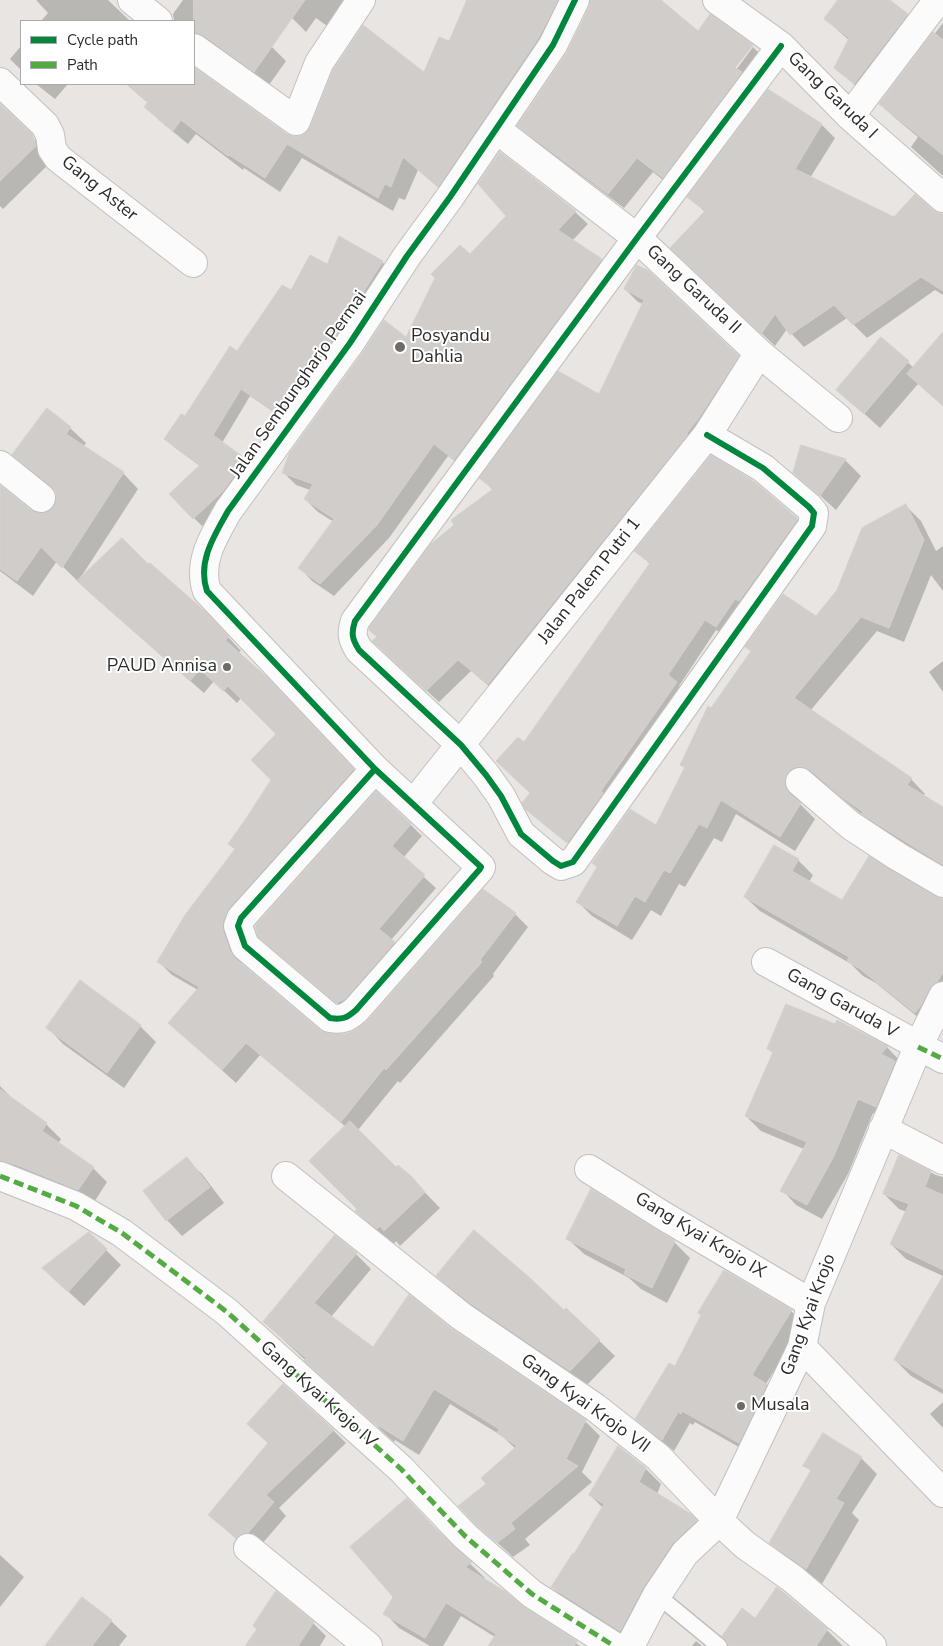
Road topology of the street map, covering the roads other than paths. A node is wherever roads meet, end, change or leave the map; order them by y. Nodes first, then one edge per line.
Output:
1 (361, 0) edge
2 (575, 0) edge
3 (717, 0) edge
4 (938, 0) edge
5 (781, 46) junction
6 (195, 49) edge
7 (0, 82) edge
8 (850, 116) junction
9 (496, 129) junction
10 (943, 198) edge
11 (637, 238) junction
12 (193, 263) dead end
13 (759, 352) junction
14 (838, 418) dead end
15 (706, 435) junction
16 (0, 465) edge
17 (41, 498) dead end
18 (461, 745) junction
19 (375, 769) junction
20 (800, 782) dead end
21 (413, 804) junction
22 (943, 883) edge
23 (766, 962) dead end
24 (943, 996) edge
25 (918, 1047) junction
26 (943, 1059) edge
27 (883, 1129) junction
28 (943, 1160) edge
29 (590, 1169) dead end
30 (0, 1176) edge
31 (286, 1176) dead end
32 (811, 1303) junction
33 (802, 1347) junction
34 (943, 1493) edge
35 (720, 1521) junction
36 (248, 1548) dead end
37 (657, 1594) junction
38 (368, 1646) edge
39 (614, 1646) edge
40 (630, 1646) edge
41 (719, 1646) edge
42 (872, 1646) edge

1 - 6 street
2 - 9 street, Jalan Sembungharjo Permai
3 - 5 street, Gang Garuda I
4 - 8 street
5 - 8 street, Gang Garuda I
5 - 11 street
7 - 12 street, Gang Aster
8 - 10 street, Gang Garuda I
9 - 11 street, Gang Garuda II
9 - 19 street, Jalan Sembungharjo Permai
11 - 13 street, Gang Garuda II
11 - 18 street
13 - 14 street, Gang Garuda II
13 - 15 street, Jalan Palem Putri 1
15 - 18 street, Jalan Palem Putri 1
15 - 18 street
16 - 17 street
18 - 21 street, Jalan Palem Putri 1
19 - 21 street, Jalan Sembungharjo Permai
19 - 21 street, Jalan Sembungharjo Permai
20 - 22 street
23 - 25 street, Gang Garuda V
24 - 25 street, Gang Kyai Krojo
25 - 26 street, Gang Garuda V
25 - 27 street, Gang Kyai Krojo
27 - 28 street
27 - 32 street, Gang Kyai Krojo
29 - 32 street, Gang Kyai Krojo IX
30 - 39 street, Gang Kyai Krojo IV
31 - 35 street, Gang Kyai Krojo VII
32 - 33 street, Gang Kyai Krojo
33 - 34 street
33 - 35 street, Gang Kyai Krojo
35 - 37 street, Gang Kyai Krojo
35 - 42 street, Gang Kyai Krojo VII
36 - 38 street
37 - 40 street, Gang Kyai Krojo
37 - 41 lane

